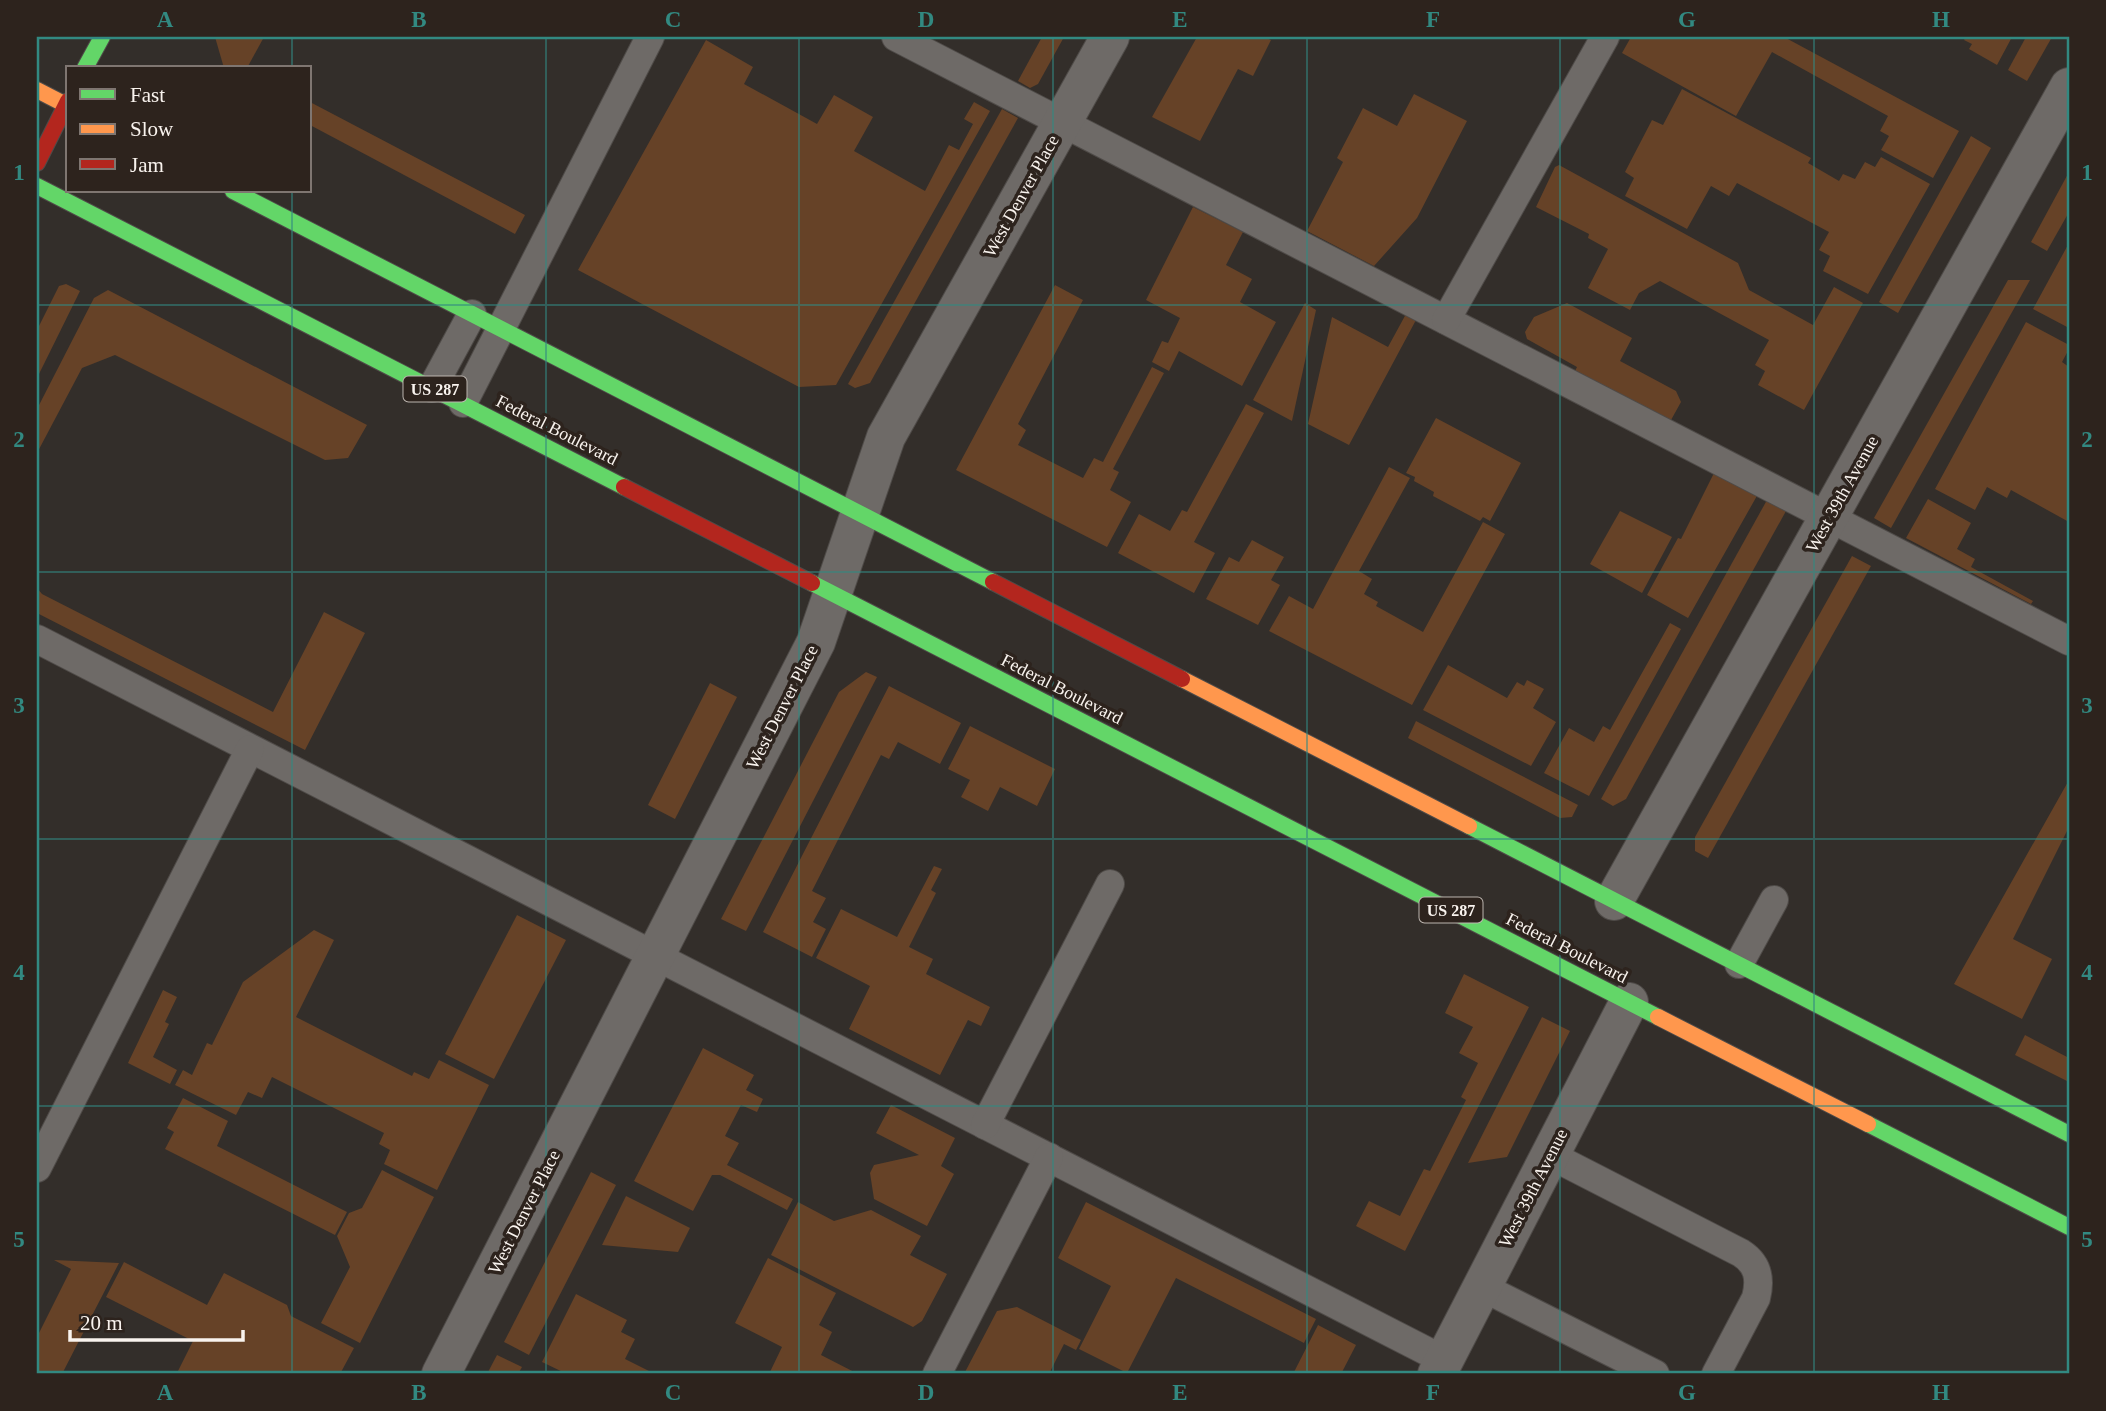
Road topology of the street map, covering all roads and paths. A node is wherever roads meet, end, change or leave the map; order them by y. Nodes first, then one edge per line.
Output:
1 (102, 37) edge
2 (650, 37) edge
3 (896, 37) edge
4 (1110, 37) edge
5 (1605, 37) edge
6 (86, 66) edge
7 (2069, 87) edge
8 (37, 90) edge
9 (66, 103) edge
10 (66, 108) edge
11 (1062, 123) junction
12 (37, 163) edge
13 (37, 186) edge
14 (235, 192) edge
15 (472, 314) junction
16 (1446, 320) junction
17 (501, 329) junction
18 (432, 388) junction
19 (463, 403) junction
20 (860, 513) junction
21 (1829, 517) junction
22 (832, 593) junction
23 (37, 639) edge
24 (2069, 641) edge
25 (250, 749) junction
26 (1110, 884) dead end
27 (1774, 900) dead end
28 (1614, 901) junction
29 (655, 956) junction
30 (1739, 964) junction
31 (1629, 1002) junction
32 (985, 1125) junction
33 (2069, 1135) edge
34 (1550, 1155) junction
35 (1049, 1157) junction
36 (37, 1168) edge
37 (2069, 1227) edge
38 (1482, 1287) junction
39 (1441, 1367) edge
40 (441, 1374) edge
41 (937, 1374) edge
42 (1655, 1374) edge
43 (1716, 1374) edge

1 - 6 main road
2 - 17 lane
3 - 11 lane
4 - 11 street, West Denver Place
5 - 16 lane
7 - 21 street, West 39th Avenue
8 - 9 main road
10 - 12 main road
11 - 16 lane
11 - 20 street, West Denver Place
13 - 18 main road, Federal Boulevard / US 287
14 - 15 main road
15 - 17 main road
15 - 18 lane
16 - 21 lane
17 - 19 lane
17 - 20 main road
18 - 19 main road, Federal Boulevard / US 287
19 - 22 main road, Federal Boulevard / US 287
20 - 22 street, West Denver Place
20 - 28 main road
21 - 24 lane
21 - 28 street, West 39th Avenue
22 - 29 street, West Denver Place
22 - 31 main road, Federal Boulevard / US 287
23 - 25 lane
25 - 29 lane
25 - 36 lane
26 - 32 lane
27 - 30 lane
28 - 30 main road
29 - 32 lane
29 - 40 street, West Denver Place
30 - 33 main road
31 - 34 street, West 39th Avenue
31 - 37 main road, Federal Boulevard / US 287
32 - 35 lane
34 - 38 street, West 39th Avenue
34 - 43 lane
35 - 39 lane
35 - 41 lane
38 - 39 street, West 39th Avenue
38 - 42 lane

